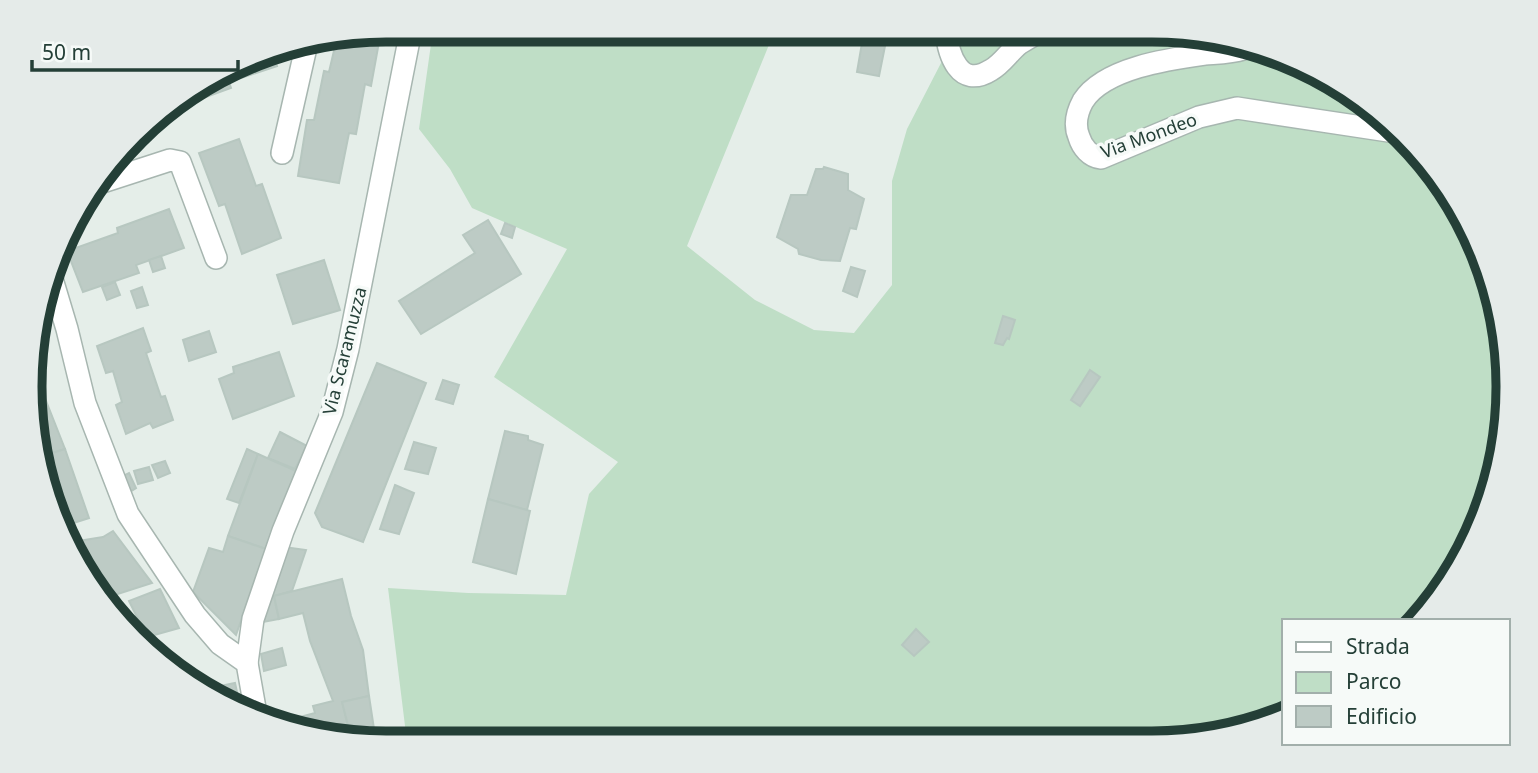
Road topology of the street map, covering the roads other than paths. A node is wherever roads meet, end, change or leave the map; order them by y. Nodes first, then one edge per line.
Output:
1 (409, 42) edge
2 (948, 42) edge
3 (1023, 42) edge
4 (1230, 51) edge
5 (305, 52) edge
6 (1382, 130) edge
7 (282, 153) dead end
8 (112, 179) edge
9 (216, 258) dead end
10 (56, 291) edge
11 (247, 663) junction
12 (254, 705) edge

1 - 11 street, Via Scaramuzza
2 - 3 street
4 - 6 street, Via Mondeo
5 - 7 street
8 - 9 street
10 - 11 street
11 - 12 street, Via Scaramuzza

